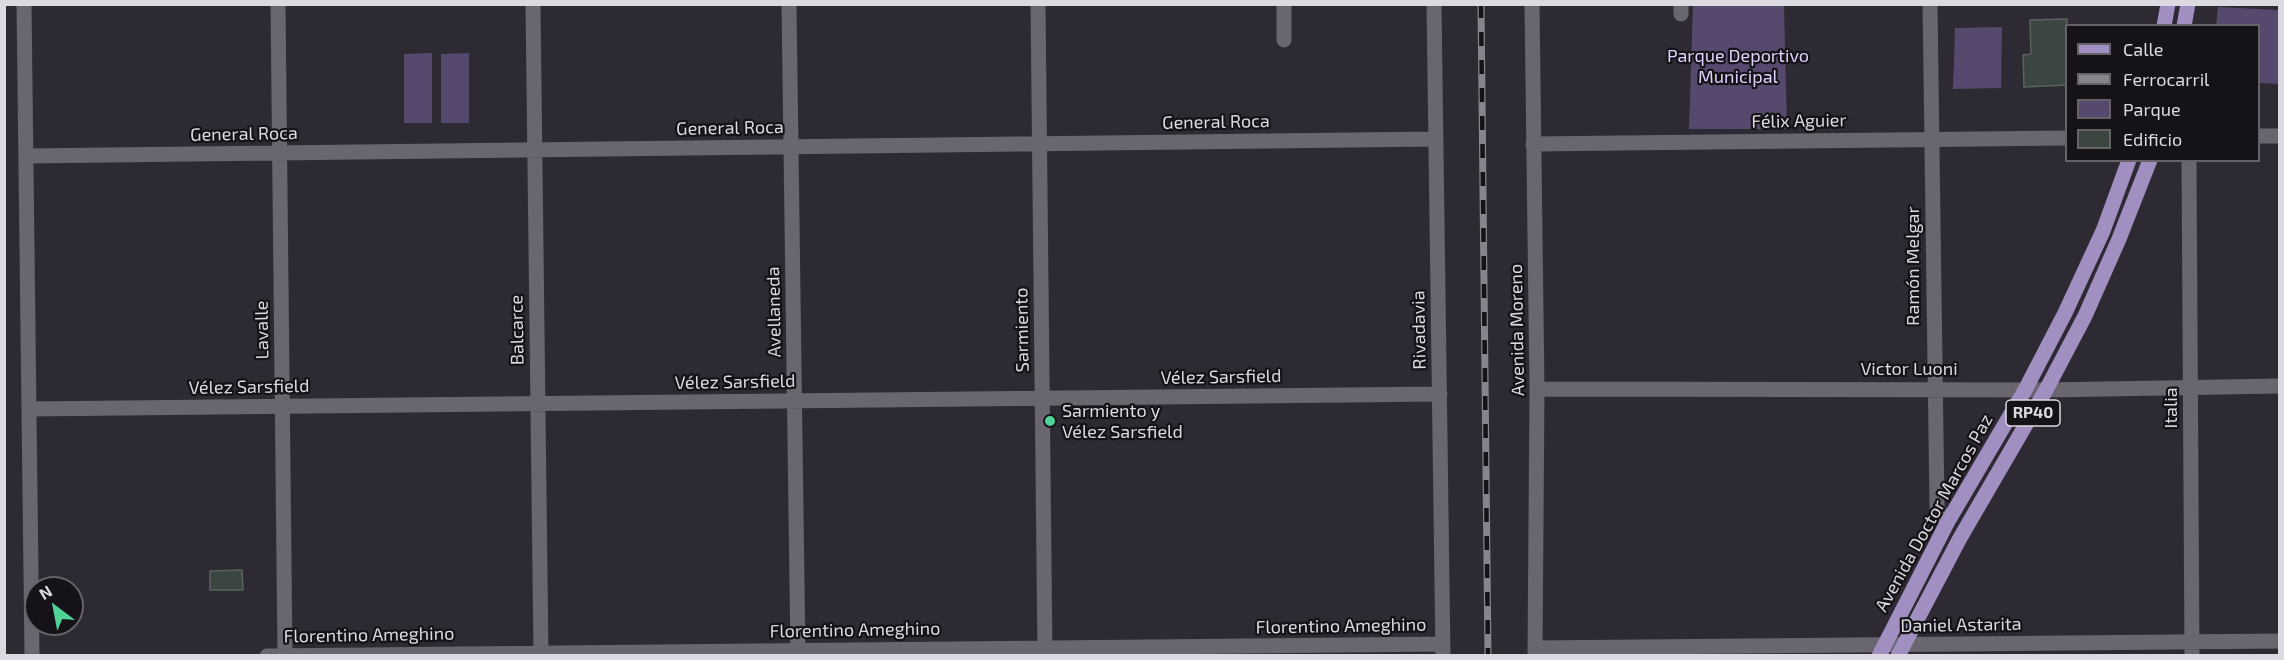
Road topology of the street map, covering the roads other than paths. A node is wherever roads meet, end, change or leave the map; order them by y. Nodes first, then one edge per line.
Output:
1 (24, 4) edge
2 (278, 4) edge
3 (533, 4) edge
4 (789, 4) edge
5 (1038, 4) edge
6 (1284, 4) edge
7 (1434, 4) edge
8 (1532, 4) edge
9 (1930, 4) edge
10 (2168, 4) edge
11 (2188, 4) edge
12 (2164, 24) edge
13 (2184, 24) edge
14 (1284, 40) dead end
15 (2260, 136) edge
16 (2280, 136) edge
17 (1932, 138) junction
18 (2065, 138) edge
19 (1434, 139) junction
20 (1040, 144) junction
21 (1533, 144) junction
22 (791, 147) junction
23 (535, 150) junction
24 (280, 153) junction
25 (26, 156) junction
26 (2128, 162) edge
27 (2149, 162) edge
28 (2189, 162) edge
29 (2280, 386) edge
30 (2190, 387) junction
31 (1934, 388) junction
32 (1537, 389) junction
33 (2025, 390) junction
34 (2046, 390) junction
35 (1440, 394) junction
36 (1042, 398) junction
37 (795, 401) junction
38 (538, 404) junction
39 (282, 406) junction
40 (29, 409) junction
41 (1947, 523) junction
42 (2280, 641) edge
43 (2192, 649) edge
44 (1443, 650) edge
45 (1935, 650) edge
46 (1882, 651) edge
47 (1901, 651) edge
48 (1045, 652) edge
49 (1535, 652) edge
50 (798, 653) edge
51 (541, 654) edge
52 (285, 655) edge
53 (32, 656) edge
54 (267, 656) edge

1 - 25 street
2 - 24 street, Lavalle
3 - 23 street, Balcarce
4 - 22 street, Avellaneda
5 - 20 street, Sarmiento
6 - 14 street
7 - 19 street, Rivadavia
8 - 21 street, Avenida Moreno
9 - 17 street, Ramón Melgar
10 - 12 main road
11 - 13 main road
15 - 16 street
17 - 18 street, Félix Aguier
17 - 21 street, Félix Aguier
17 - 31 street, Ramón Melgar
19 - 20 street, General Roca
19 - 35 street, Rivadavia
20 - 22 street, General Roca
20 - 36 street, Sarmiento
21 - 32 street, Avenida Moreno
22 - 23 street, General Roca
22 - 37 street, Avellaneda
23 - 24 street, General Roca
23 - 38 street, Balcarce
24 - 25 street, General Roca
24 - 39 street, Lavalle
25 - 40 street
26 - 33 main road, Avenida Doctor Marcos Paz / RP40
27 - 34 main road, Avenida Doctor Marcos Paz / RP40
28 - 30 street, Italia
29 - 30 street, Victor Luoni
30 - 34 street, Victor Luoni
30 - 43 street, Italia
31 - 32 street, Victor Luoni
31 - 33 street, Victor Luoni
31 - 41 street, Ramón Melgar
32 - 49 street, Avenida Moreno
33 - 34 street, Victor Luoni
33 - 41 main road, Avenida Doctor Marcos Paz / RP40
34 - 47 main road, Avenida Doctor Marcos Paz / RP40
35 - 36 street, Vélez Sarsfield
35 - 44 street, Rivadavia
36 - 37 street, Vélez Sarsfield
36 - 48 street, Sarmiento
37 - 38 street, Vélez Sarsfield
37 - 50 street, Avellaneda
38 - 39 street, Vélez Sarsfield
38 - 51 street, Balcarce
39 - 40 street, Vélez Sarsfield
39 - 52 street, Lavalle
40 - 53 street
41 - 46 main road, Avenida Doctor Marcos Paz / RP40
42 - 43 street, Daniel Astarita
43 - 45 street, Daniel Astarita
44 - 48 street, Florentino Ameghino
45 - 47 street, Daniel Astarita
46 - 47 street, Daniel Astarita
46 - 49 street, Daniel Astarita
48 - 50 street, Florentino Ameghino
50 - 51 street, Florentino Ameghino
51 - 52 street, Florentino Ameghino
52 - 54 street, Florentino Ameghino

